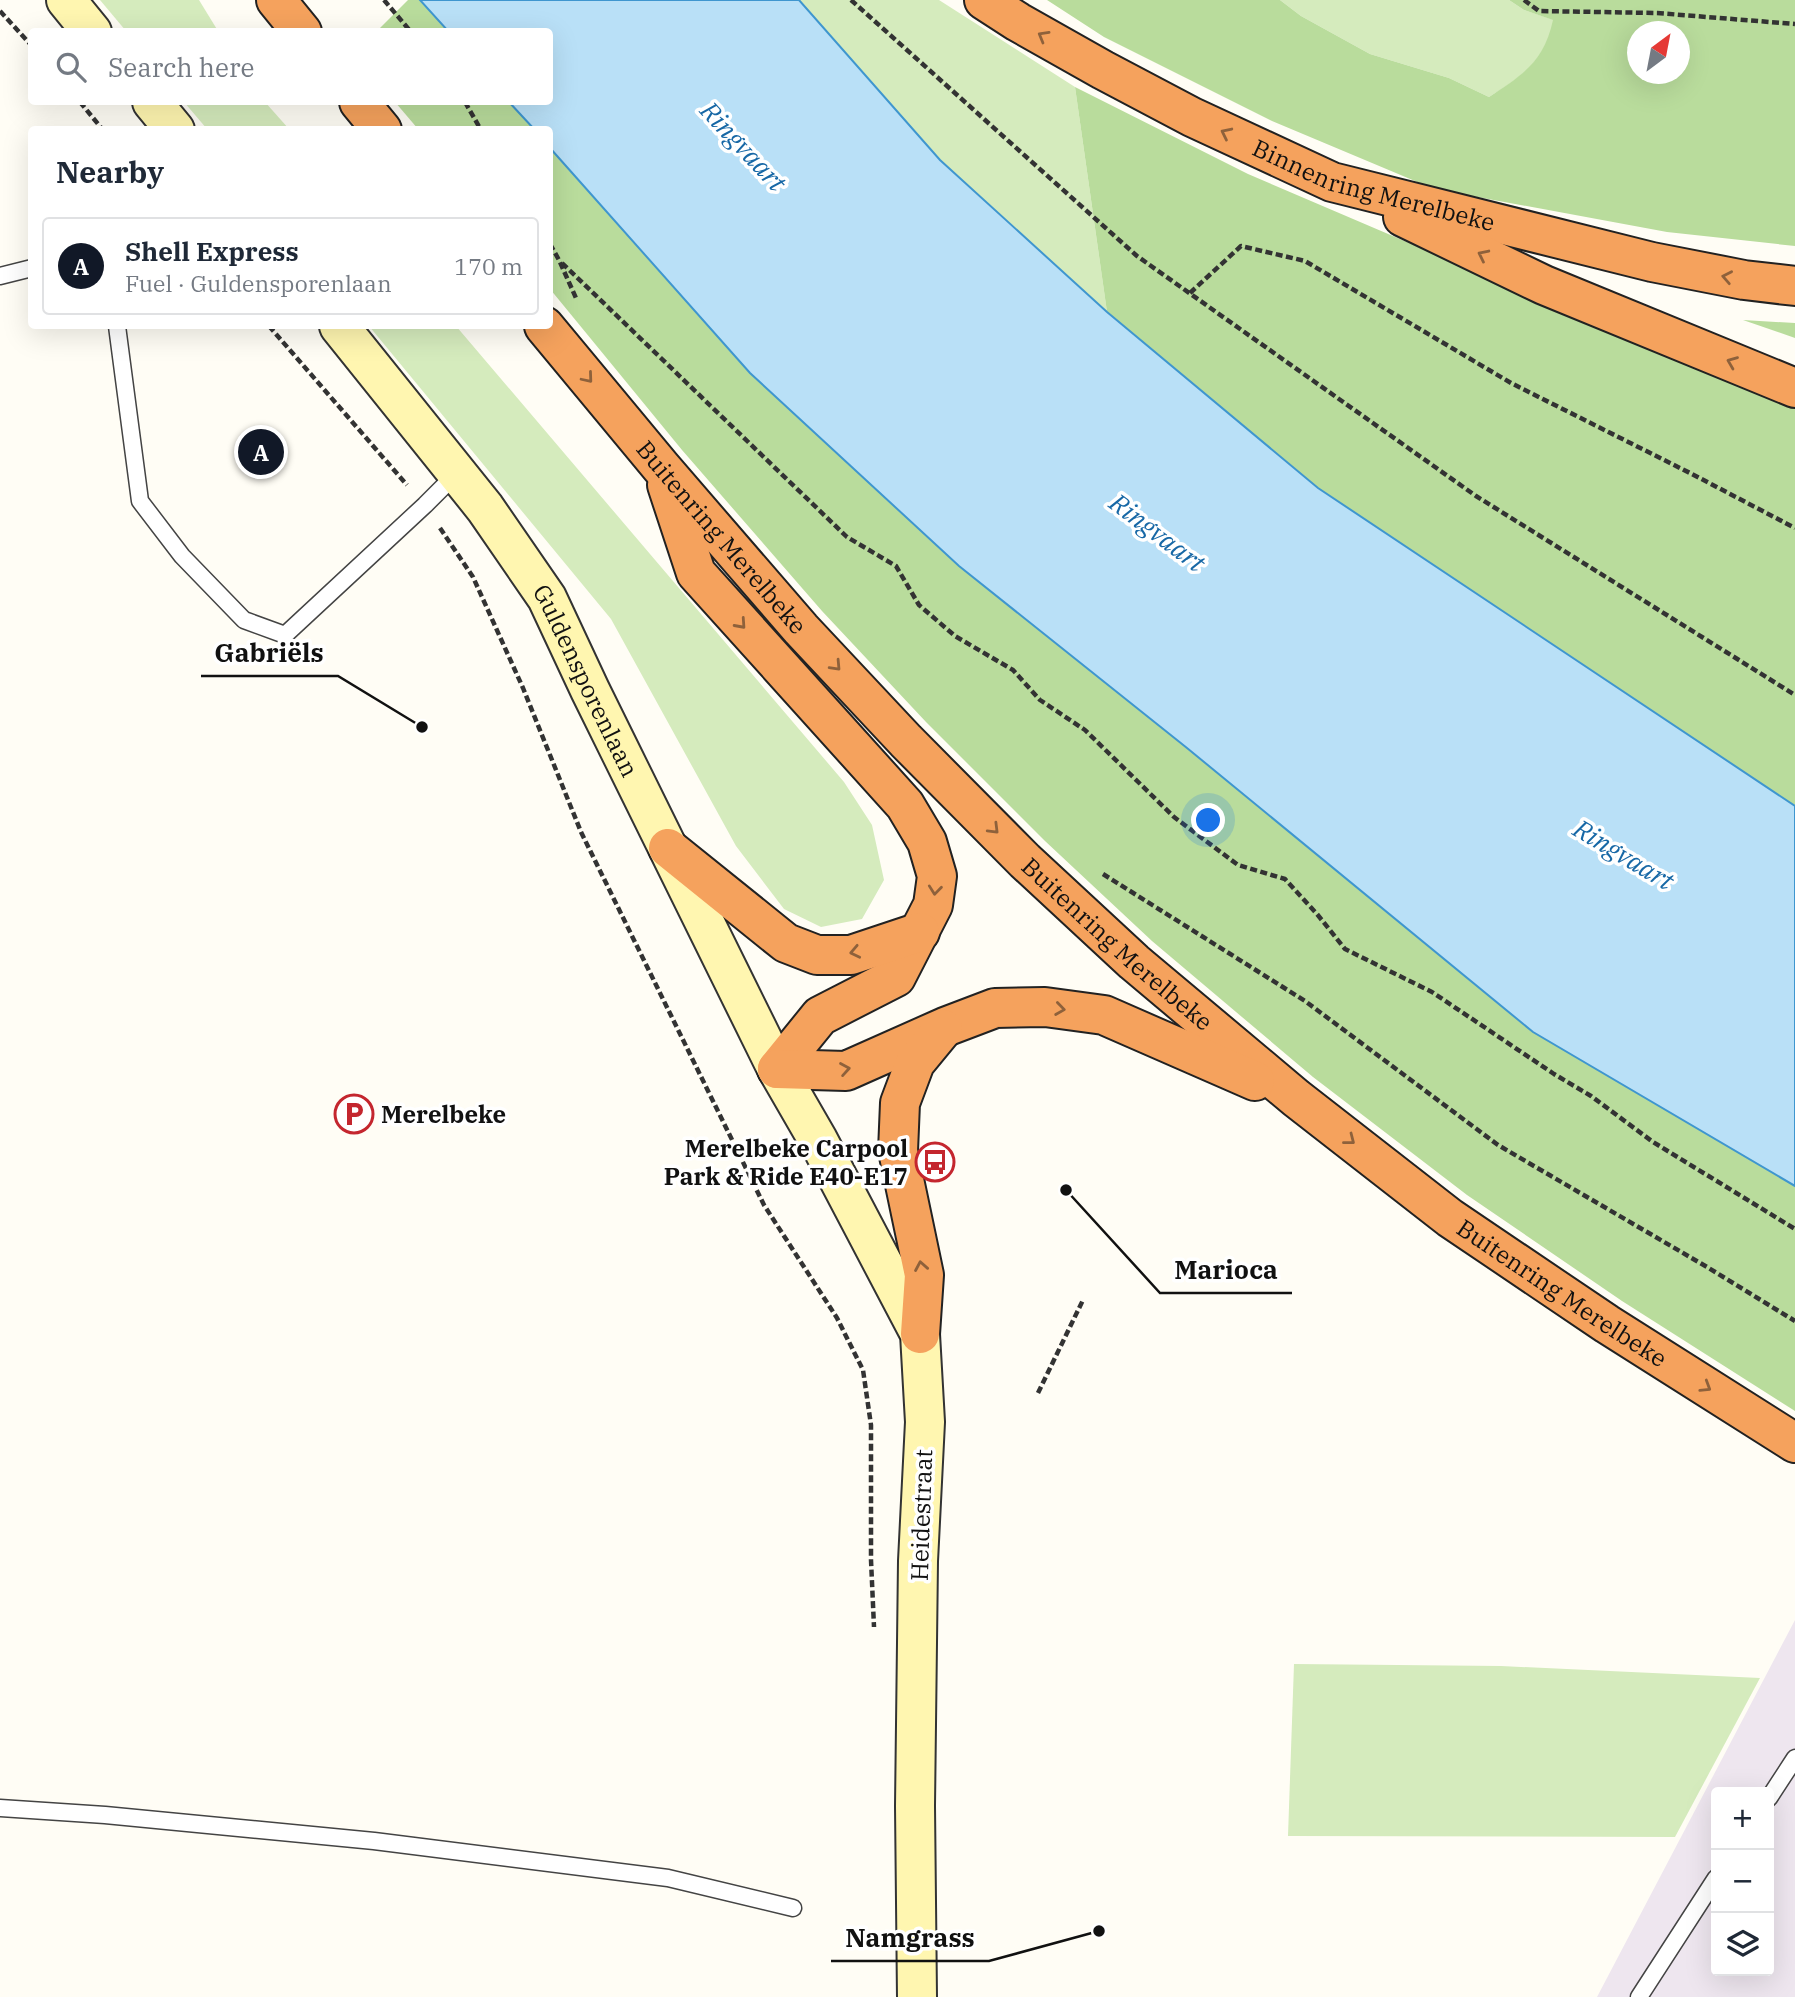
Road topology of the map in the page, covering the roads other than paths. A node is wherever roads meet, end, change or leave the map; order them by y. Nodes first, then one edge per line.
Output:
1 (65, 0) edge
2 (276, 0) edge
3 (984, 0) edge
4 (89, 28) edge
5 (299, 28) edge
6 (155, 105) edge
7 (361, 105) edge
8 (173, 126) edge
9 (379, 126) edge
10 (1332, 183) junction
11 (28, 269) edge
12 (0, 276) edge
13 (1795, 286) edge
14 (117, 329) edge
15 (341, 329) edge
16 (546, 329) edge
17 (1795, 388) edge
18 (661, 467) junction
19 (457, 472) junction
20 (668, 848) junction
21 (920, 932) junction
22 (945, 1027) junction
23 (777, 1069) junction
24 (1296, 1098) junction
25 (920, 1334) junction
26 (1795, 1443) edge
27 (1795, 1758) edge
28 (1774, 1790) edge
29 (0, 1808) edge
30 (1711, 1886) edge
31 (793, 1909) dead end
32 (917, 1997) edge
33 (1639, 1997) edge

1 - 4 main road
2 - 5 highway
10 -> 3 highway, Binnenring Merelbeke
6 - 8 main road
7 - 9 highway
13 -> 10 highway, Binnenring Merelbeke
17 -> 10 highway
11 - 12 lane
14 - 19 lane
15 - 19 main road, Guldensporenlaan
16 -> 18 highway, Buitenring Merelbeke
18 -> 21 highway
18 -> 24 highway, Buitenring Merelbeke
19 - 20 main road, Guldensporenlaan
21 -> 20 highway
20 - 23 main road, Guldensporenlaan
21 - 23 highway
23 -> 22 highway
22 -> 24 highway
25 -> 22 highway
23 - 25 main road, Heidestraat
24 -> 26 highway, Buitenring Merelbeke
25 - 32 main road, Heidestraat
27 - 28 lane
29 - 31 lane
30 - 33 lane

